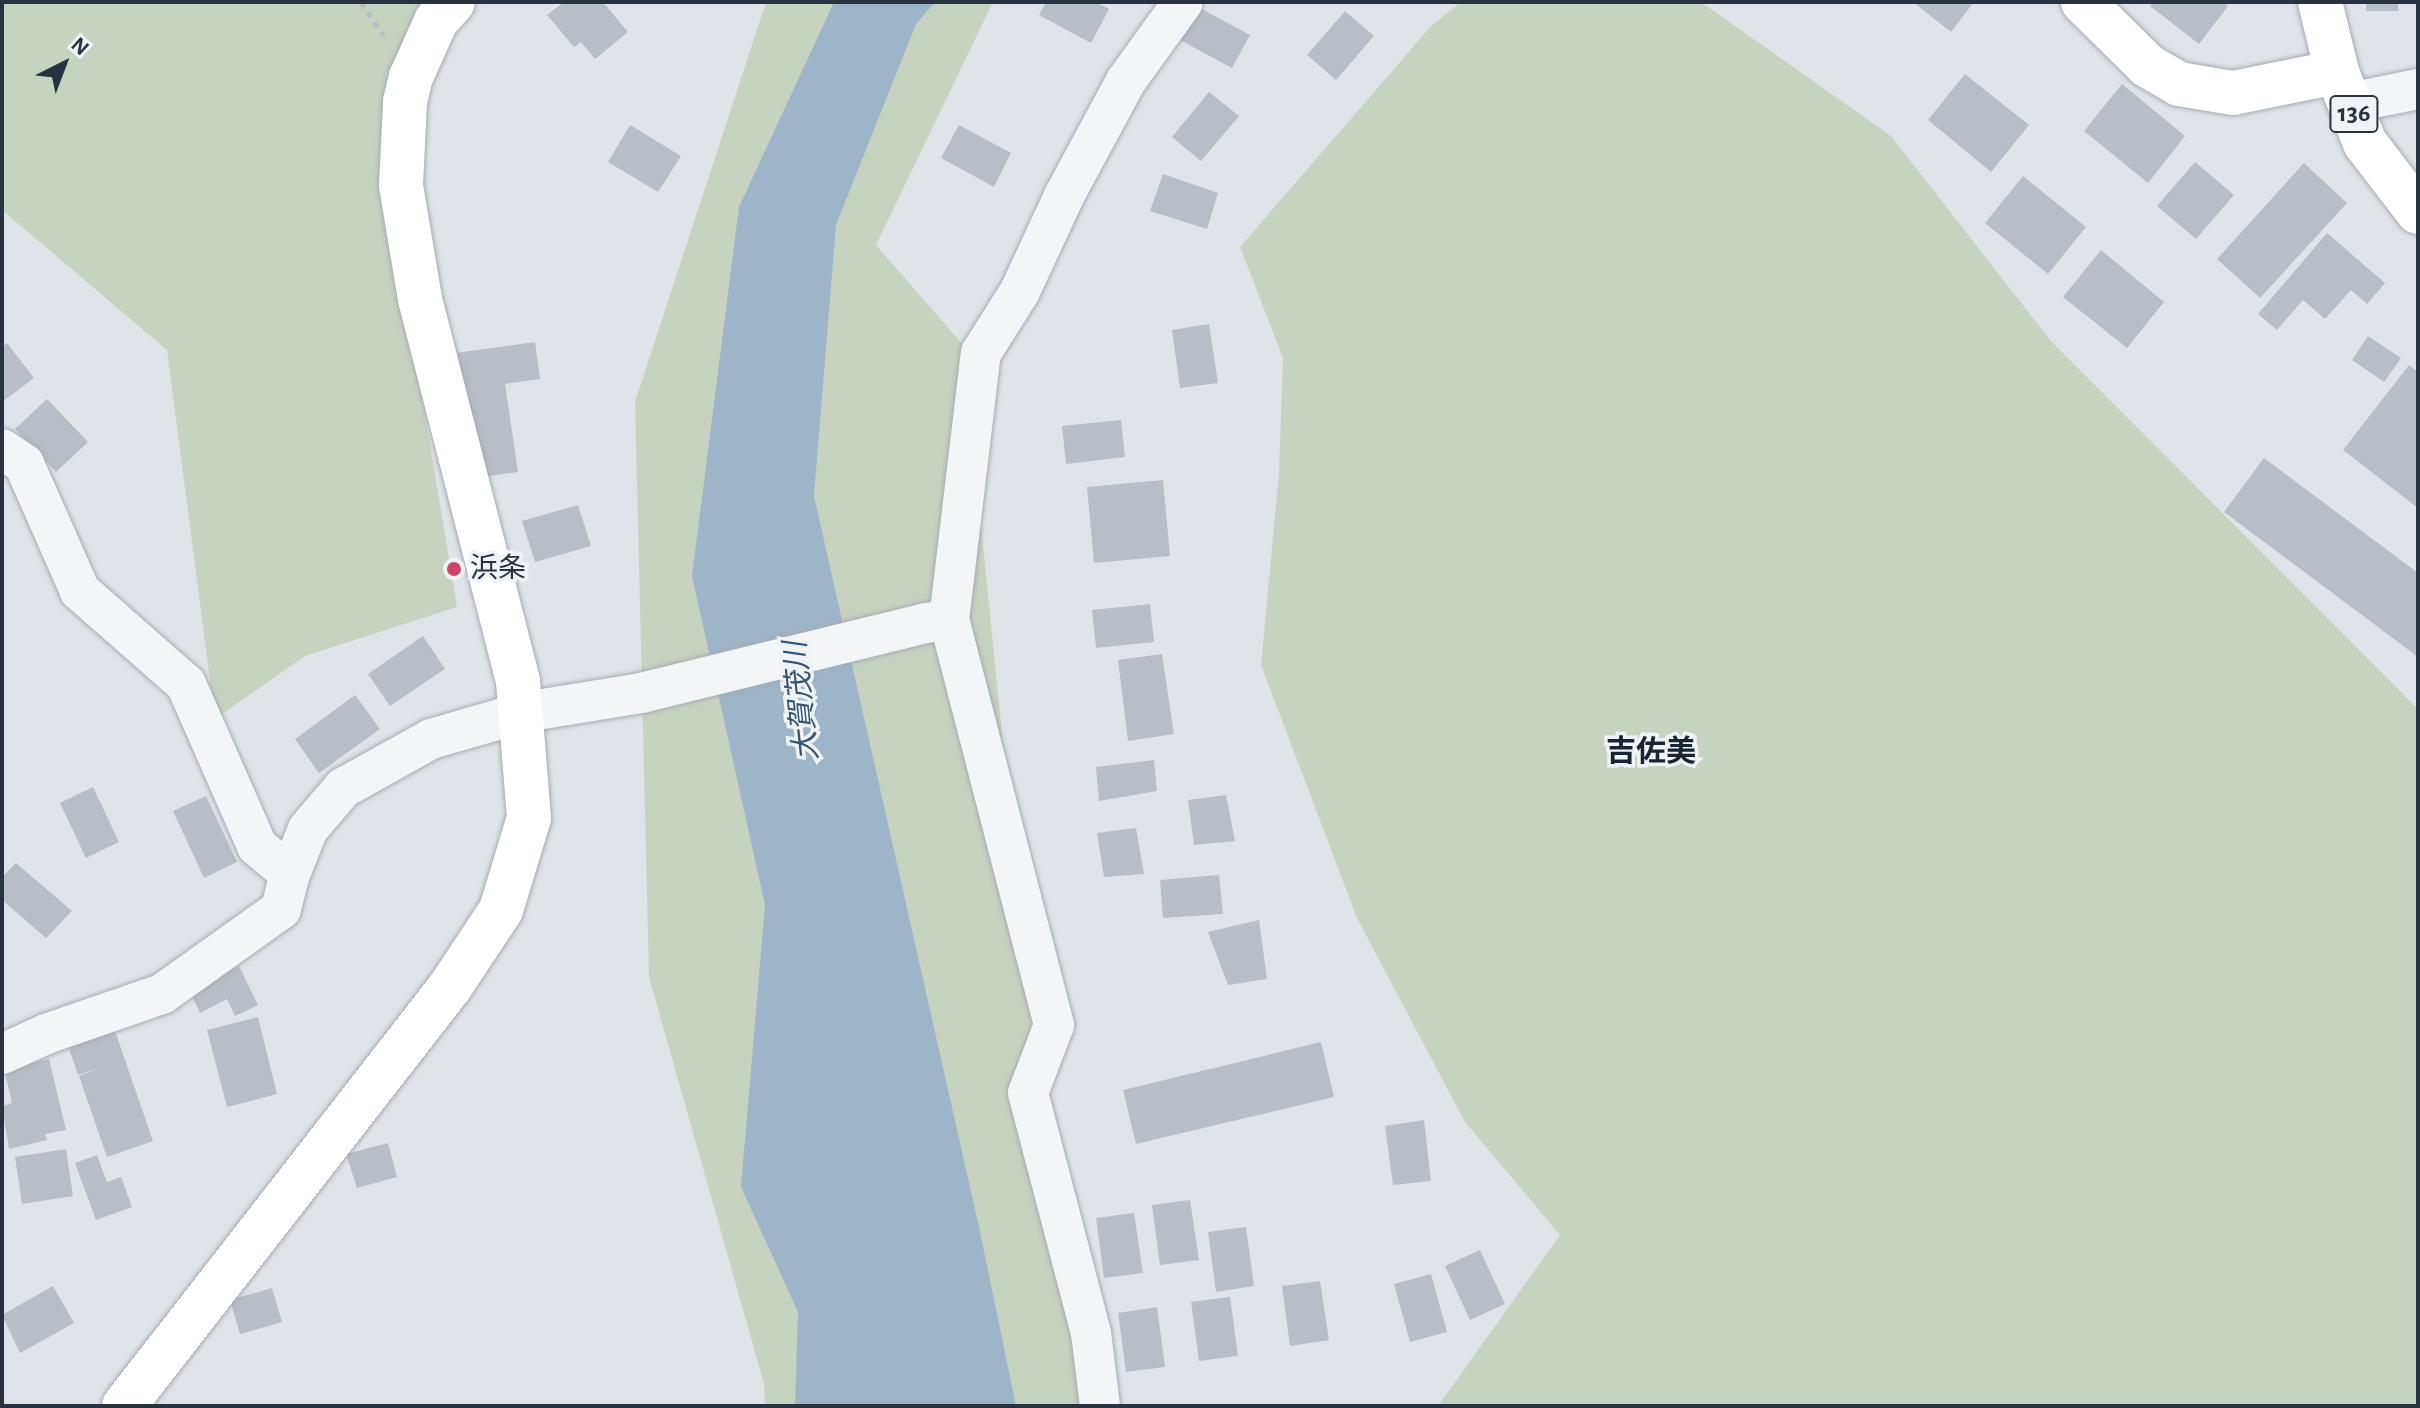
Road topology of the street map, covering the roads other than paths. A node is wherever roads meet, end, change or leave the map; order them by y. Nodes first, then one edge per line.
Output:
1 (453, 2) edge
2 (1183, 2) edge
3 (2083, 2) edge
4 (2320, 2) edge
5 (2343, 87) junction
6 (2418, 89) edge
7 (2418, 212) edge
8 (2, 449) edge
9 (937, 621) junction
10 (524, 712) junction
11 (290, 874) junction
12 (2, 1054) edge
13 (124, 1406) edge
14 (1100, 1406) edge

1 - 10 main road
2 - 9 street
3 - 5 main road
4 - 5 main road, 136
5 - 6 street
5 - 7 main road, 136
8 - 11 street
9 - 10 street
9 - 14 street
10 - 11 street
10 - 13 main road
11 - 12 street

